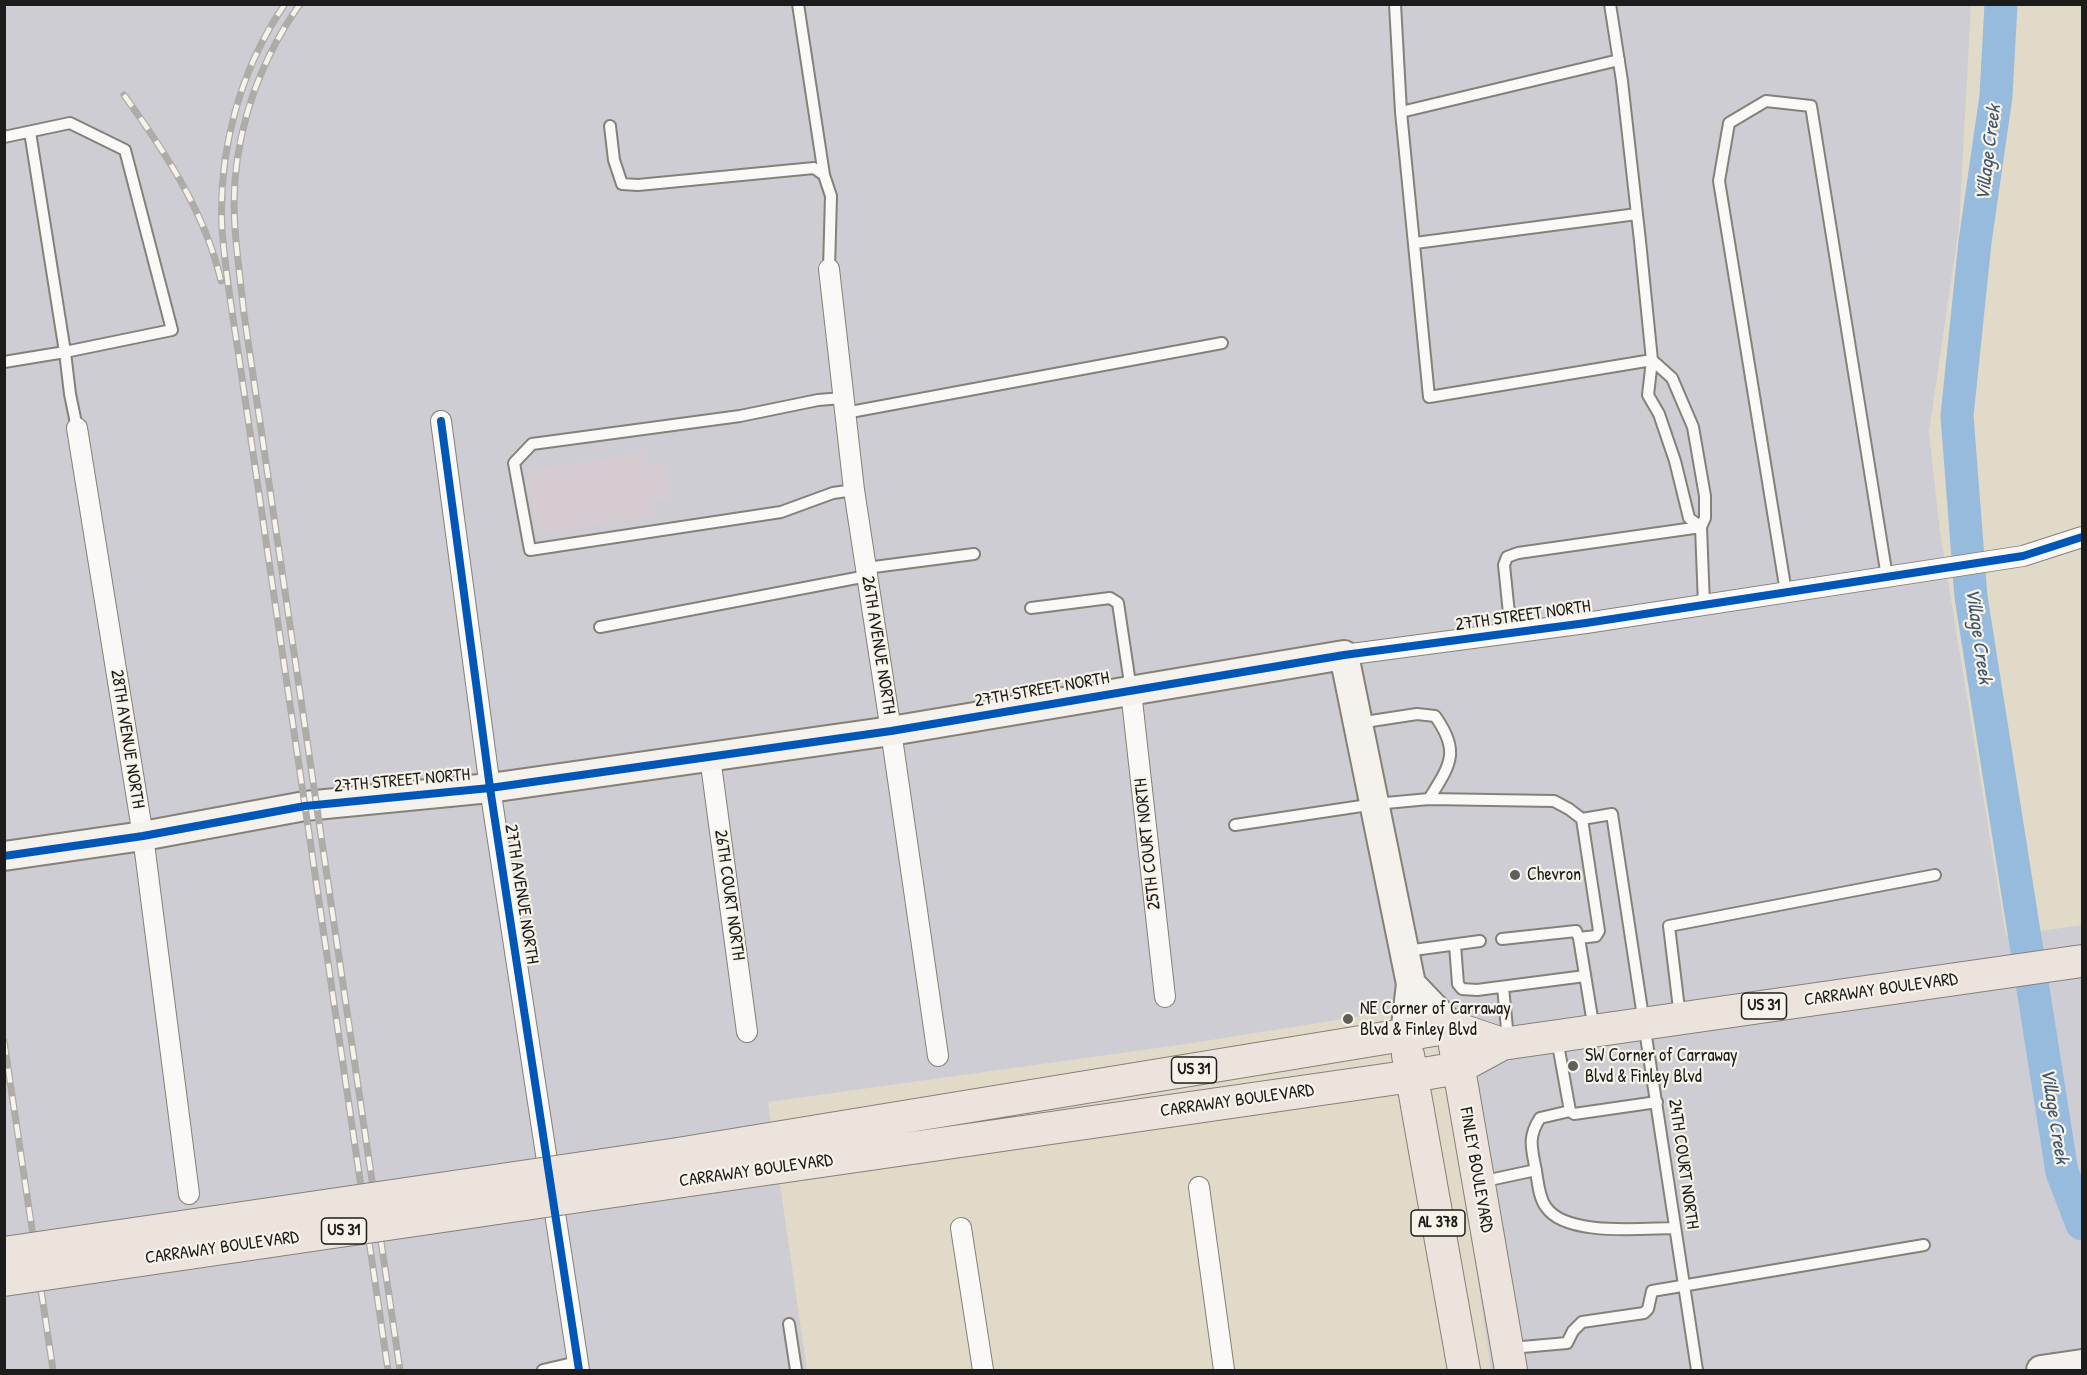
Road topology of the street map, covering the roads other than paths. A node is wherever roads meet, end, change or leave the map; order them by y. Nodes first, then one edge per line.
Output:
1 (798, 4) edge
2 (1395, 4) edge
3 (1610, 4) edge
4 (1619, 60) junction
5 (1401, 112) junction
6 (610, 126) dead end
7 (30, 132) junction
8 (4, 137) edge
9 (824, 175) junction
10 (1637, 214) junction
11 (1415, 243) junction
12 (829, 269) joint
13 (1222, 343) dead end
14 (65, 352) junction
15 (1652, 360) junction
16 (4, 362) edge
17 (844, 406) junction
18 (441, 421) dead end
19 (77, 428) joint
20 (854, 490) junction
21 (1701, 527) junction
22 (2082, 537) edge
23 (974, 554) dead end
24 (866, 572) junction
25 (1887, 577) junction
26 (1786, 592) junction
27 (1704, 605) junction
28 (1031, 608) dead end
29 (600, 627) dead end
30 (1511, 633) junction
31 (1344, 655) junction
32 (1131, 691) junction
33 (1358, 723) junction
34 (891, 731) junction
35 (710, 757) junction
36 (490, 788) junction
37 (1429, 799) junction
38 (1374, 804) junction
39 (1582, 819) junction
40 (1235, 825) dead end
41 (143, 836) junction
42 (4, 856) edge
43 (1935, 875) dead end
44 (1579, 938) junction
45 (1502, 939) dead end
46 (1480, 941) dead end
47 (1455, 945) junction
48 (1404, 951) junction
49 (2082, 961) edge
50 (1585, 976) junction
51 (1411, 984) junction
52 (1503, 987) junction
53 (1165, 997) dead end
54 (1680, 1018) junction
55 (1645, 1022) junction
56 (1452, 1027) junction
57 (1594, 1030) junction
58 (747, 1032) dead end
59 (1405, 1035) junction
60 (1557, 1035) junction
61 (1505, 1043) junction
62 (938, 1056) dead end
63 (1458, 1068) junction
64 (1412, 1076) junction
65 (1657, 1102) junction
66 (1570, 1111) junction
67 (680, 1168) junction
68 (1536, 1170) junction
69 (1479, 1182) junction
70 (1199, 1187) dead end
71 (189, 1194) dead end
72 (961, 1228) dead end
73 (1675, 1228) junction
74 (1924, 1245) dead end
75 (4, 1253) edge
76 (4, 1280) edge
77 (1684, 1284) junction
78 (789, 1324) dead end
79 (1509, 1359) edge
80 (2082, 1364) edge
81 (578, 1366) edge
82 (543, 1371) edge
83 (796, 1371) edge
84 (983, 1371) edge
85 (1224, 1371) edge
86 (1464, 1371) edge
87 (1697, 1371) edge
88 (2041, 1371) edge

1 - 9 lane
2 - 5 lane
3 - 4 lane
4 - 5 lane
4 - 10 lane
5 - 11 lane
6 - 9 lane
7 - 8 lane
7 - 14 lane
7 - 14 lane
9 - 12 lane
10 - 11 lane
10 - 15 lane
11 - 15 lane
12 - 17 street, 26TH AVENUE NORTH
13 - 17 lane
14 - 16 lane
14 - 19 lane
15 - 21 lane
15 - 21 lane
17 - 20 street, 26TH AVENUE NORTH
17 - 20 lane
18 - 36 street, 27TH AVENUE NORTH
19 - 41 street, 28TH AVENUE NORTH
20 - 24 street, 26TH AVENUE NORTH
21 - 27 lane
21 - 30 lane
22 - 25 street, 27TH STREET NORTH
23 - 24 lane
24 - 29 lane
24 - 34 street, 26TH AVENUE NORTH
25 - 26 street, 27TH STREET NORTH
25 - 26 lane
26 - 27 street, 27TH STREET NORTH
27 - 30 street, 27TH STREET NORTH
28 - 32 lane
30 - 31 street, 27TH STREET NORTH
31 - 32 street, 27TH STREET NORTH
31 - 33 street
32 - 34 street, 27TH STREET NORTH
32 - 53 street, 25TH COURT NORTH
33 - 37 lane
33 - 38 street
34 - 35 street, 27TH STREET NORTH
34 - 62 street, 26TH AVENUE NORTH
35 - 36 street, 27TH STREET NORTH
35 - 58 street, 26TH COURT NORTH
36 - 41 street, 27TH STREET NORTH
36 - 81 street, 27TH AVENUE NORTH
37 - 38 lane
37 - 39 lane
38 - 40 lane
38 - 48 street
39 - 44 lane
39 - 55 lane, 24TH COURT NORTH
41 - 42 street, 27TH STREET NORTH
41 - 71 street, 28TH AVENUE NORTH
43 - 54 lane
44 - 45 lane
44 - 50 lane
46 - 47 lane
47 - 48 lane
47 - 52 lane
48 - 51 street
49 - 54 main road, CARRAWAY BOULEVARD / US 31
50 - 52 lane
50 - 57 lane
51 - 56 street
51 - 59 street
52 - 61 lane
54 - 55 main road, CARRAWAY BOULEVARD / US 31
55 - 57 main road, CARRAWAY BOULEVARD / US 31
55 - 65 lane, 24TH COURT NORTH
56 - 59 main road, CARRAWAY BOULEVARD / US 31
56 - 61 main road, CARRAWAY BOULEVARD / US 31
56 - 63 main road, FINLEY BOULEVARD / AL 378
57 - 60 main road, CARRAWAY BOULEVARD / US 31
59 - 64 main road, AL 378
59 - 67 main road, CARRAWAY BOULEVARD / US 31
60 - 61 main road, CARRAWAY BOULEVARD / US 31
60 - 66 lane
61 - 63 main road, CARRAWAY BOULEVARD / US 31
63 - 64 main road, CARRAWAY BOULEVARD / US 31
63 - 69 main road, FINLEY BOULEVARD / AL 378
64 - 67 main road, CARRAWAY BOULEVARD / US 31
64 - 86 main road, AL 378
65 - 66 lane
65 - 73 lane, 24TH COURT NORTH
66 - 68 lane
67 - 75 main road, CARRAWAY BOULEVARD / US 31, bridge
67 - 76 main road, CARRAWAY BOULEVARD / US 31, bridge
68 - 69 lane
68 - 73 lane
69 - 79 main road, FINLEY BOULEVARD / AL 378
70 - 85 street
72 - 84 street
73 - 77 lane, 24TH COURT NORTH
74 - 77 lane
77 - 79 lane
77 - 87 lane, 24TH COURT NORTH
78 - 83 lane
80 - 88 street
81 - 82 lane

